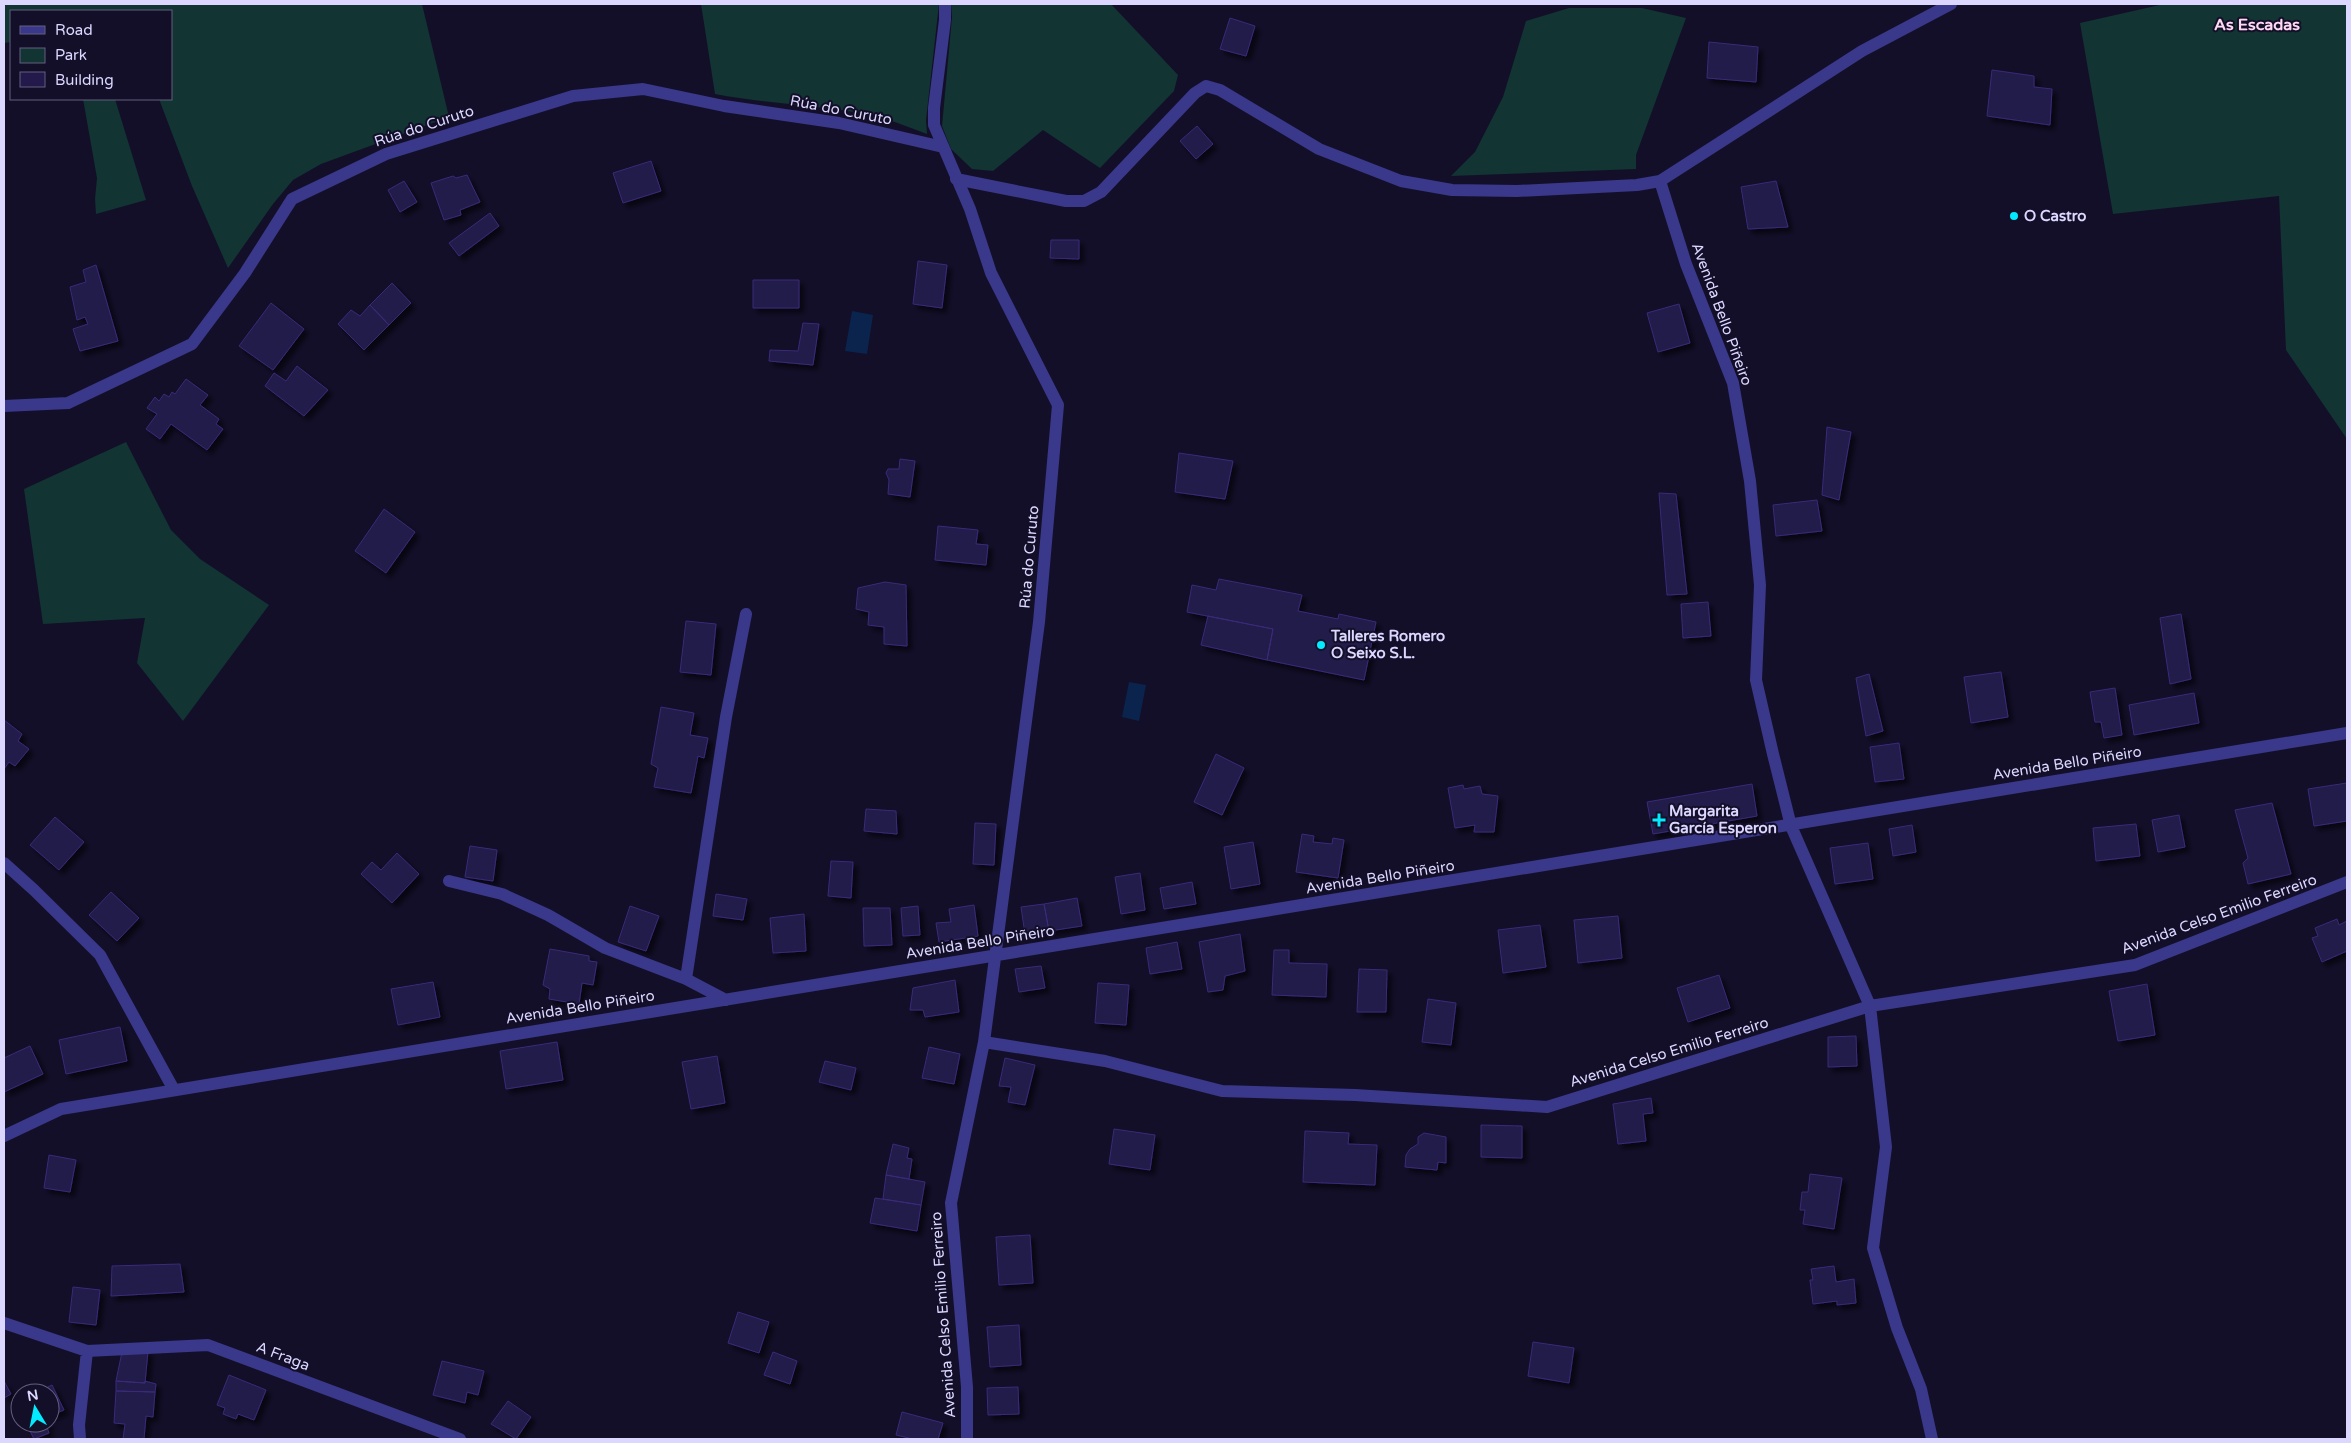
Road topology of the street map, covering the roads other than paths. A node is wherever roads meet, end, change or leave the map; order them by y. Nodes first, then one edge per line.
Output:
1 (945, 4) edge
2 (1951, 4) edge
3 (943, 147) junction
4 (956, 179) junction
5 (1660, 181) junction
6 (4, 406) edge
7 (746, 614) dead end
8 (2347, 733) edge
9 (1791, 826) junction
10 (4, 864) edge
11 (449, 881) dead end
12 (2347, 882) edge
13 (994, 956) junction
14 (686, 979) junction
15 (726, 1000) junction
16 (1870, 1006) junction
17 (984, 1042) junction
18 (174, 1090) junction
19 (4, 1136) edge
20 (4, 1323) edge
21 (87, 1350) junction
22 (80, 1439) edge
23 (460, 1439) edge
24 (967, 1439) edge
25 (1932, 1439) edge

1 - 3 street, Rúa do Curuto
2 - 5 street
3 - 4 street, Rúa do Curuto
3 - 6 street, Rúa do Curuto
4 - 5 street
4 - 13 street, Rúa do Curuto
5 - 9 street, Avenida Bello Piñeiro
7 - 14 street
8 - 9 street, Avenida Bello Piñeiro
9 - 13 street, Avenida Bello Piñeiro
9 - 16 street
10 - 18 street
11 - 14 street
12 - 16 street, Avenida Celso Emilio Ferreiro
13 - 15 street, Avenida Bello Piñeiro
13 - 17 street, Avenida Celso Emilio Ferreiro
14 - 15 street
15 - 18 street, Avenida Bello Piñeiro
16 - 17 street, Avenida Celso Emilio Ferreiro
16 - 25 street
17 - 24 street, Avenida Celso Emilio Ferreiro
18 - 19 street, Avenida Bello Piñeiro
20 - 21 street, A Fraga
21 - 22 street
21 - 23 street, A Fraga

